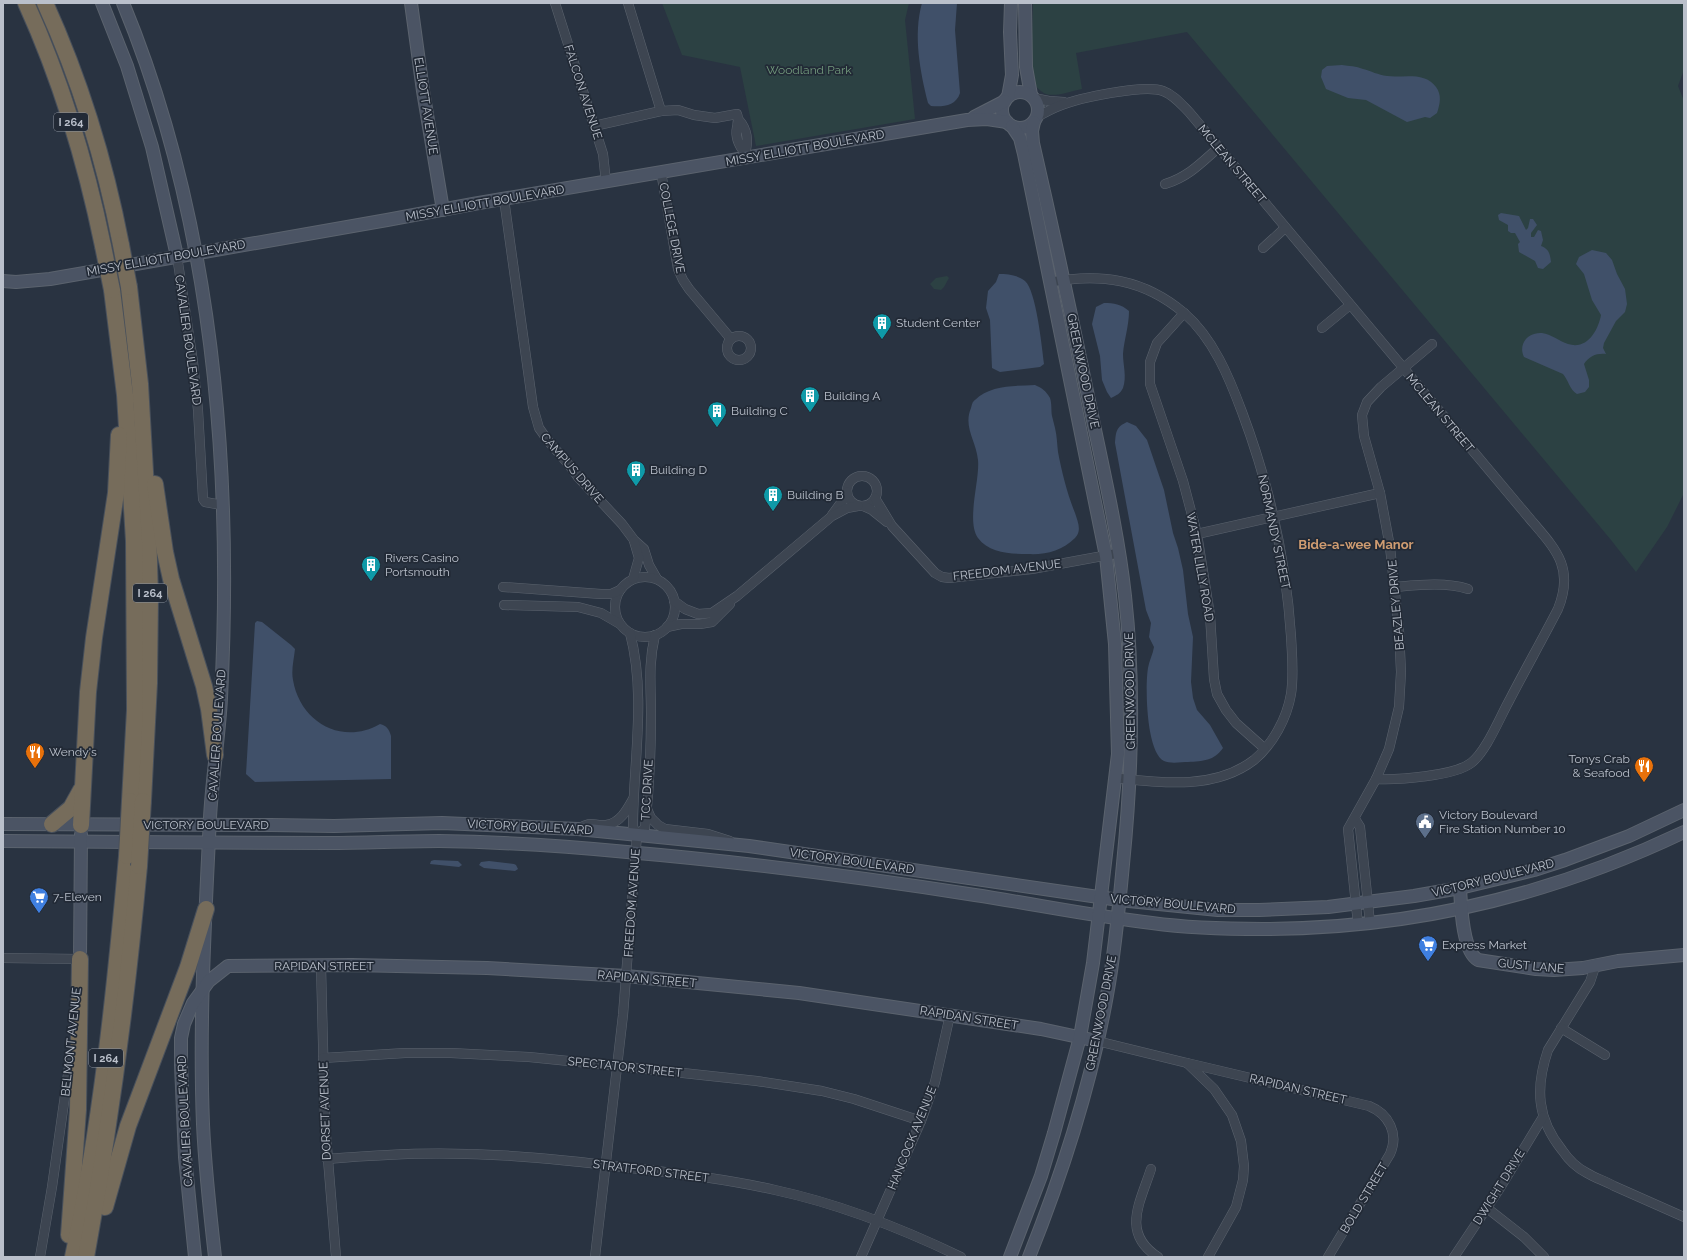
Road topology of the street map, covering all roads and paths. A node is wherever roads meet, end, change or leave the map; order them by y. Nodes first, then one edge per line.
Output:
1 (26, 3) edge
2 (45, 3) edge
3 (102, 3) edge
4 (123, 3) edge
5 (410, 3) edge
6 (555, 3) edge
7 (628, 3) edge
8 (1011, 3) edge
9 (1025, 3) edge
10 (1032, 97) junction
11 (1006, 99) junction
12 (1074, 101) junction
13 (661, 111) junction
14 (1036, 119) junction
15 (967, 120) junction
16 (1009, 124) junction
17 (594, 126) junction
18 (1218, 148) junction
19 (745, 155) junction
20 (661, 172) junction
21 (606, 182) junction
22 (1165, 184) dead end
23 (504, 199) junction
24 (443, 210) junction
25 (1285, 228) junction
26 (1263, 248) dead end
27 (195, 253) junction
28 (177, 256) junction
29 (1064, 280) junction
30 (3, 281) edge
31 (1051, 282) junction
32 (1350, 305) junction
33 (1184, 313) junction
34 (1322, 328) dead end
35 (118, 337) junction
36 (731, 339) dead end
37 (1432, 344) dead end
38 (1403, 368) junction
39 (140, 384) junction
40 (847, 492) junction
41 (1380, 493) junction
42 (875, 498) junction
43 (222, 505) junction
44 (861, 506) junction
45 (832, 516) junction
46 (1273, 517) junction
47 (892, 526) junction
48 (1197, 534) junction
49 (634, 540) junction
50 (1119, 553) junction
51 (1106, 556) junction
52 (633, 579) junction
53 (657, 579) junction
54 (503, 587) dead end
55 (1396, 587) junction
56 (1468, 589) dead end
57 (620, 590) junction
58 (737, 596) junction
59 (674, 601) junction
60 (504, 605) dead end
61 (620, 624) junction
62 (667, 627) junction
63 (630, 633) junction
64 (655, 635) junction
65 (1264, 748) junction
66 (215, 755) junction
67 (1116, 778) junction
68 (1376, 779) junction
69 (1131, 780) junction
70 (82, 786) junction
71 (633, 798) junction
72 (136, 801) junction
73 (647, 809) junction
74 (1684, 810) edge
75 (3, 824) edge
76 (52, 824) junction
77 (81, 824) junction
78 (210, 825) junction
79 (578, 829) junction
80 (1684, 832) edge
81 (637, 835) junction
82 (3, 841) edge
83 (80, 841) junction
84 (209, 843) junction
85 (749, 846) junction
86 (635, 852) junction
87 (133, 861) junction
88 (1460, 888) junction
89 (1102, 897) junction
90 (1119, 900) junction
91 (1362, 902) junction
92 (206, 909) junction
93 (1461, 909) junction
94 (1100, 915) junction
95 (1118, 918) junction
96 (1364, 924) junction
97 (1684, 955) edge
98 (204, 956) junction
99 (3, 958) edge
100 (80, 959) junction
101 (1596, 964) junction
102 (228, 966) junction
103 (322, 966) junction
104 (626, 976) junction
105 (203, 990) junction
106 (950, 1015) junction
107 (1561, 1028) junction
108 (1080, 1037) junction
109 (1097, 1041) junction
110 (1605, 1055) dead end
111 (323, 1058) junction
112 (1187, 1063) junction
113 (618, 1066) junction
114 (1543, 1117) junction
115 (921, 1121) junction
116 (1393, 1137) joint
117 (327, 1159) junction
118 (606, 1165) junction
119 (1151, 1169) dead end
120 (1487, 1208) junction
121 (1684, 1217) edge
122 (878, 1220) junction
123 (40, 1257) edge
124 (68, 1257) edge
125 (73, 1257) edge
126 (86, 1257) edge
127 (94, 1257) edge
128 (195, 1257) edge
129 (215, 1257) edge
130 (336, 1257) edge
131 (594, 1257) edge
132 (861, 1257) edge
133 (961, 1257) edge
134 (1010, 1257) edge
135 (1029, 1257) edge
136 (1158, 1257) edge
137 (1208, 1257) edge
138 (1328, 1257) edge
139 (1454, 1257) edge
140 (1544, 1257) edge

1 - 35 highway, I 264, bridge
2 - 39 highway, I 264, bridge
3 - 28 street, CAVALIER BOULEVARD
4 - 27 street, CAVALIER BOULEVARD
5 - 24 street, ELLIOTT AVENUE
6 - 17 street, FALCON AVENUE
7 - 13 street
8 - 11 street
9 - 10 street
10 - 11 street
10 - 12 street, MCLEAN STREET
10 - 14 street
11 - 15 street, MISSY ELLIOTT BOULEVARD
11 - 16 street
12 - 14 street, MCLEAN STREET
12 - 18 street, MCLEAN STREET
13 - 17 street
13 - 19 street
14 - 16 street
14 - 29 street, GREENWOOD DRIVE
15 - 16 street, MISSY ELLIOTT BOULEVARD
15 - 19 street, MISSY ELLIOTT BOULEVARD
16 - 31 street, GREENWOOD DRIVE
17 - 21 street, FALCON AVENUE
18 - 22 street
18 - 25 street, MCLEAN STREET
19 - 20 street, MISSY ELLIOTT BOULEVARD
20 - 21 street, MISSY ELLIOTT BOULEVARD
20 - 36 street, COLLEGE DRIVE
21 - 23 street, MISSY ELLIOTT BOULEVARD
23 - 24 street, MISSY ELLIOTT BOULEVARD
23 - 49 street, CAMPUS DRIVE
24 - 27 street, MISSY ELLIOTT BOULEVARD
25 - 26 street
25 - 32 street, MCLEAN STREET
27 - 28 street, MISSY ELLIOTT BOULEVARD
27 - 43 street, CAVALIER BOULEVARD
28 - 30 street, MISSY ELLIOTT BOULEVARD
28 - 43 street, CAVALIER BOULEVARD
29 - 31 street, NORMANDY STREET
29 - 33 street, NORMANDY STREET
29 - 50 street, GREENWOOD DRIVE
31 - 51 street, GREENWOOD DRIVE
32 - 34 street
32 - 38 street, MCLEAN STREET
33 - 46 street, NORMANDY STREET
33 - 48 street, WATER LILLY ROAD
35 - 70 highway
35 - 72 highway, I 264
37 - 38 street, BEAZLEY DRIVE
38 - 41 street, BEAZLEY DRIVE
38 - 68 street, MCLEAN STREET
39 - 66 highway
39 - 72 highway, I 264
40 - 42 street, FREEDOM AVENUE
40 - 44 street, FREEDOM AVENUE
40 - 45 street, FREEDOM AVENUE
41 - 46 street
41 - 55 street, BEAZLEY DRIVE
42 - 44 street, FREEDOM AVENUE
42 - 47 street, FREEDOM AVENUE
43 - 66 street, CAVALIER BOULEVARD
44 - 45 street, FREEDOM AVENUE
44 - 47 street, FREEDOM AVENUE
45 - 58 street, FREEDOM AVENUE
46 - 48 street
46 - 65 street, NORMANDY STREET
47 - 51 street, FREEDOM AVENUE
48 - 65 street, WATER LILLY ROAD
49 - 52 street, CAMPUS DRIVE
49 - 53 street, CAMPUS DRIVE
50 - 51 street, FREEDOM AVENUE
50 - 69 street, GREENWOOD DRIVE
51 - 67 street, GREENWOOD DRIVE
52 - 53 street
52 - 57 street
53 - 59 street
54 - 57 street
55 - 56 street
55 - 68 street, BEAZLEY DRIVE
57 - 61 street
58 - 59 street, FREEDOM AVENUE
58 - 62 street, FREEDOM AVENUE
59 - 62 street
60 - 61 street
61 - 63 street
62 - 64 street
63 - 64 street
63 - 71 street, TCC DRIVE
64 - 73 street, TCC DRIVE
65 - 69 street, NORMANDY STREET
66 - 78 street, CAVALIER BOULEVARD
67 - 69 street, NORMANDY STREET
67 - 89 street, GREENWOOD DRIVE
68 - 91 street, BEAZLEY DRIVE
69 - 90 street, GREENWOOD DRIVE
70 - 76 highway
70 - 77 highway
71 - 79 street
71 - 81 street, TCC DRIVE
72 - 87 highway, I 264, bridge
73 - 81 street, TCC DRIVE
73 - 85 street
74 - 88 street, VICTORY BOULEVARD
75 - 76 street, VICTORY BOULEVARD
76 - 77 street, VICTORY BOULEVARD
77 - 78 street, VICTORY BOULEVARD
77 - 83 street, BELMONT AVENUE
78 - 79 street, VICTORY BOULEVARD
78 - 84 street, CAVALIER BOULEVARD
79 - 81 street, VICTORY BOULEVARD
80 - 93 street, VICTORY BOULEVARD
81 - 85 street, VICTORY BOULEVARD
81 - 86 street, FREEDOM AVENUE
82 - 83 street, VICTORY BOULEVARD
83 - 84 street, VICTORY BOULEVARD
83 - 100 street, BELMONT AVENUE
84 - 86 street, VICTORY BOULEVARD
84 - 92 street, CAVALIER BOULEVARD
85 - 89 street, VICTORY BOULEVARD
86 - 94 street, VICTORY BOULEVARD
86 - 104 street, FREEDOM AVENUE
87 - 125 highway, I 264
87 - 126 highway, I 264
88 - 91 street, VICTORY BOULEVARD
88 - 93 street, GUST LANE
89 - 90 street, VICTORY BOULEVARD
89 - 94 street, GREENWOOD DRIVE
90 - 91 street, VICTORY BOULEVARD
90 - 95 street, GREENWOOD DRIVE
91 - 96 street, BEAZLEY DRIVE
92 - 98 street, CAVALIER BOULEVARD
92 - 127 highway
93 - 96 street, VICTORY BOULEVARD
93 - 101 street, GUST LANE
94 - 95 street, VICTORY BOULEVARD
94 - 108 street, GREENWOOD DRIVE
95 - 96 street, VICTORY BOULEVARD
95 - 109 street, GREENWOOD DRIVE
97 - 101 street, GUST LANE
98 - 102 street, RAPIDAN STREET
98 - 105 street, CAVALIER BOULEVARD
99 - 100 street
100 - 123 street, BELMONT AVENUE
100 - 124 highway
101 - 107 street
102 - 103 street, RAPIDAN STREET
102 - 105 street
103 - 104 street, RAPIDAN STREET
103 - 111 street, DORSET AVENUE
104 - 106 street, RAPIDAN STREET
104 - 113 street, FREEDOM AVENUE
105 - 128 street, CAVALIER BOULEVARD
105 - 129 street, CAVALIER BOULEVARD
106 - 108 street, RAPIDAN STREET
106 - 115 street, HANCOCK AVENUE
107 - 110 street
107 - 114 street
108 - 109 street, RAPIDAN STREET
108 - 134 street, GREENWOOD DRIVE
109 - 112 street, RAPIDAN STREET
109 - 135 street, GREENWOOD DRIVE
111 - 113 street, SPECTATOR STREET
111 - 117 street, DORSET AVENUE
112 - 116 street, RAPIDAN STREET
112 - 137 street
113 - 115 street, SPECTATOR STREET
113 - 118 street, FREEDOM AVENUE
114 - 120 street, DWIGHT DRIVE
114 - 121 street
115 - 122 street, HANCOCK AVENUE
116 - 138 street, BOLD STREET
117 - 118 street, STRATFORD STREET
117 - 130 street, DORSET AVENUE
118 - 122 street, STRATFORD STREET
118 - 131 street, FREEDOM AVENUE
119 - 136 street
120 - 139 street, DWIGHT DRIVE
120 - 140 street
122 - 132 street, HANCOCK AVENUE
122 - 133 street, STRATFORD STREET

